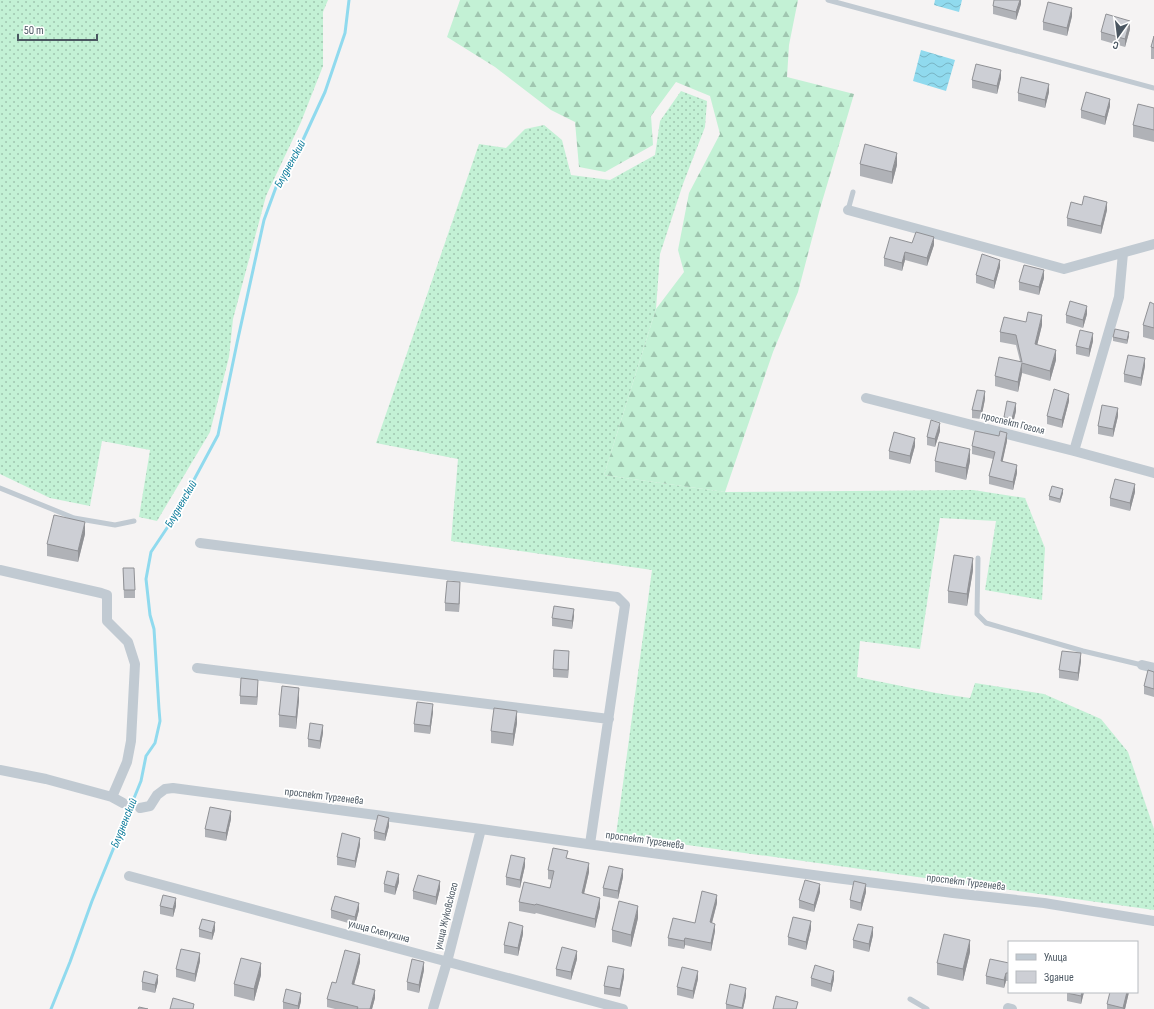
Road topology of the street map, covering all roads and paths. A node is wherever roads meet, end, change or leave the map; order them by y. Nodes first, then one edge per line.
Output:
1 (828, 0) edge
2 (1154, 88) edge
3 (853, 192) dead end
4 (848, 210) joint
5 (1154, 244) edge
6 (1123, 253) junction
7 (866, 398) dead end
8 (1074, 451) junction
9 (1154, 473) edge
10 (0, 488) edge
11 (134, 521) dead end
12 (200, 543) dead end
13 (978, 558) dead end
14 (0, 570) edge
15 (1142, 664) joint
16 (197, 668) dead end
17 (1154, 668) edge
18 (609, 718) junction
19 (0, 770) edge
20 (112, 797) junction
21 (123, 802) dead end
22 (140, 808) dead end
23 (481, 829) junction
24 (590, 844) junction
25 (129, 876) dead end
26 (1154, 922) edge
27 (447, 962) junction
28 (910, 999) dead end
29 (433, 1009) edge
30 (623, 1009) edge
31 (927, 1009) edge

1 - 2 lane
3 - 4 lane
4 - 6 street
5 - 6 street
6 - 8 street
7 - 8 street, проспект Гоголя
8 - 9 street, проспект Гоголя
10 - 11 lane
12 - 18 street
13 - 15 lane
14 - 20 street
15 - 17 street
16 - 18 street
18 - 24 street
19 - 20 street
20 - 21 street
22 - 23 street, проспект Тургенева
23 - 24 street, проспект Тургенева
23 - 27 street, улица Жуковского
24 - 26 street, проспект Тургенева
25 - 27 street, улица Слепухина
27 - 29 street, улица Жуковского
27 - 30 street, улица Слепухина
28 - 31 lane

